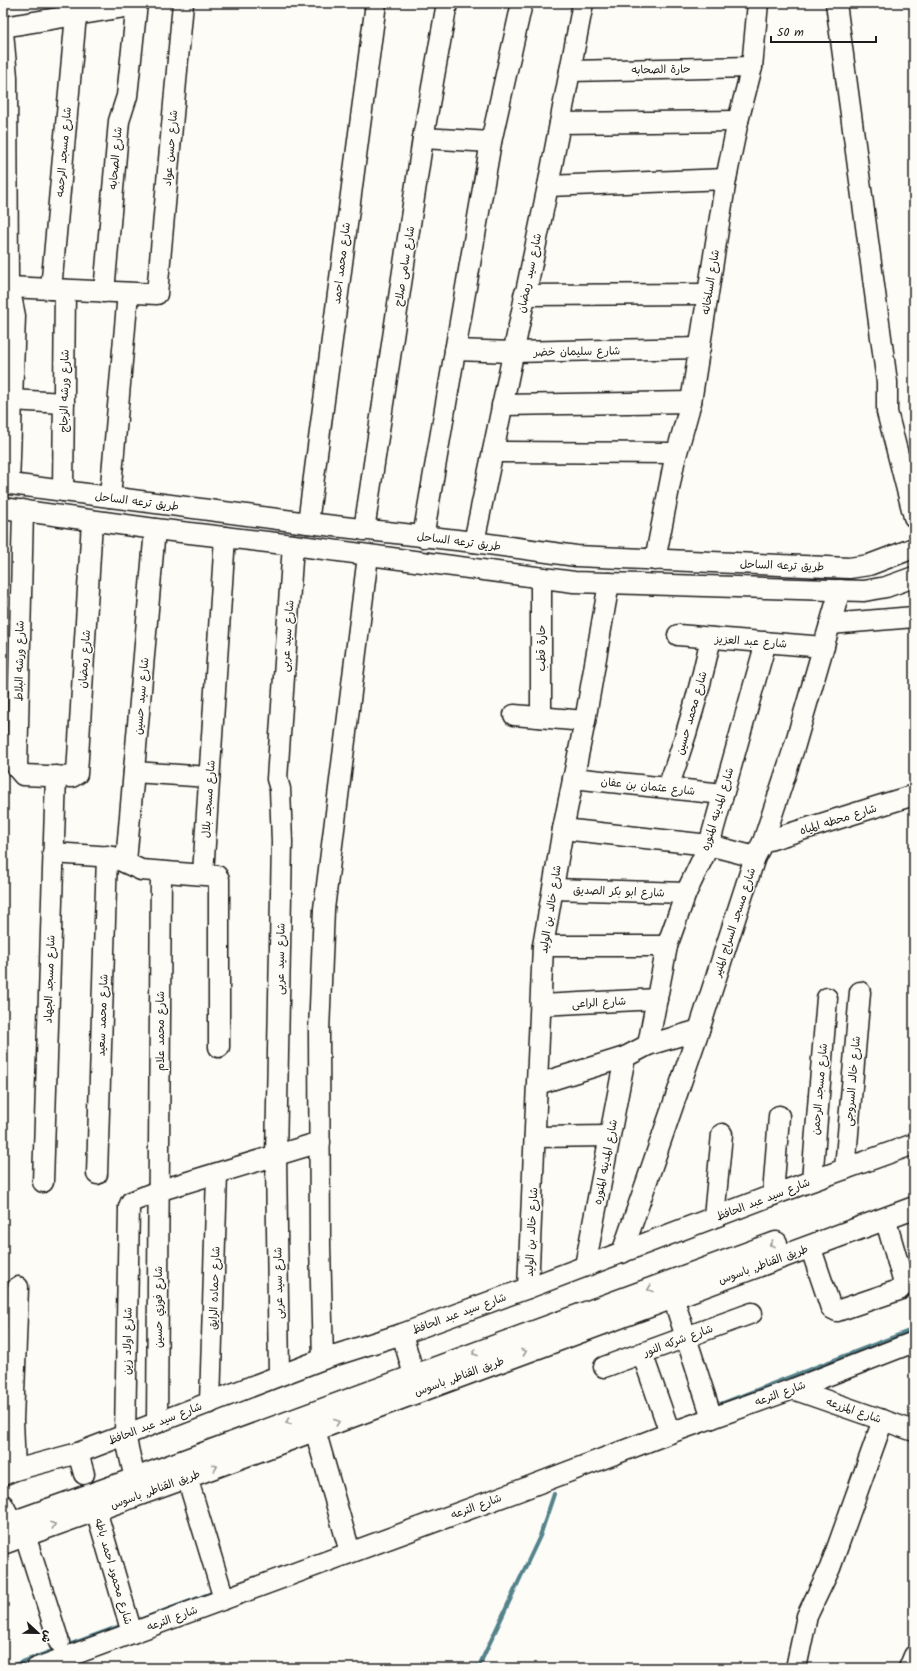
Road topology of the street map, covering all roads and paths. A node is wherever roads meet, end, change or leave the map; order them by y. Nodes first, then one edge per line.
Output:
1 (183, 3) edge
2 (376, 3) edge
3 (447, 3) edge
4 (522, 3) edge
5 (583, 3) edge
6 (758, 3) edge
7 (836, 3) edge
8 (137, 4) edge
9 (85, 10) edge
10 (49, 11) edge
11 (3, 27) edge
12 (3, 32) edge
13 (752, 67) junction
14 (570, 71) junction
15 (738, 120) junction
16 (560, 123) junction
17 (423, 138) junction
18 (491, 142) junction
19 (726, 179) junction
20 (548, 186) junction
21 (9, 287) junction
22 (58, 289) junction
23 (104, 292) junction
24 (128, 293) junction
25 (707, 294) junction
26 (524, 295) junction
27 (700, 348) junction
28 (455, 350) junction
29 (513, 352) junction
30 (11, 400) junction
31 (691, 402) junction
32 (64, 403) junction
33 (502, 405) junction
34 (493, 452) junction
35 (676, 453) junction
36 (6, 483) edge
37 (63, 492) junction
38 (110, 497) junction
39 (3, 508) edge
40 (22, 510) junction
41 (914, 517) edge
42 (92, 521) junction
43 (308, 523) junction
44 (155, 530) junction
45 (364, 530) junction
46 (423, 536) junction
47 (225, 538) junction
48 (474, 542) junction
49 (293, 545) junction
50 (914, 548) edge
51 (368, 556) junction
52 (655, 560) junction
53 (914, 577) edge
54 (541, 578) junction
55 (609, 583) junction
56 (840, 590) junction
57 (914, 616) edge
58 (830, 624) junction
59 (678, 635) dead end
60 (711, 638) junction
61 (766, 642) junction
62 (824, 647) junction
63 (514, 715) dead end
64 (541, 717) junction
65 (586, 720) junction
66 (134, 772) junction
67 (56, 776) junction
68 (209, 777) junction
69 (573, 778) junction
70 (668, 787) junction
71 (723, 794) junction
72 (914, 796) edge
73 (563, 829) junction
74 (709, 845) junction
75 (759, 850) junction
76 (53, 853) junction
77 (107, 856) junction
78 (126, 862) junction
79 (161, 872) junction
80 (203, 874) junction
81 (553, 889) junction
82 (686, 893) junction
83 (543, 946) junction
84 (668, 946) junction
85 (860, 992) dead end
86 (657, 998) junction
87 (827, 998) dead end
88 (541, 1005) junction
89 (699, 1030) junction
90 (648, 1044) junction
91 (219, 1047) dead end
92 (625, 1057) junction
93 (538, 1084) junction
94 (779, 1116) dead end
95 (722, 1134) dead end
96 (609, 1136) junction
97 (535, 1137) junction
98 (320, 1142) junction
99 (914, 1144) edge
100 (276, 1156) junction
101 (845, 1169) junction
102 (97, 1174) dead end
103 (217, 1174) junction
104 (812, 1180) junction
105 (43, 1182) dead end
106 (158, 1190) junction
107 (914, 1192) edge
108 (773, 1195) junction
109 (914, 1208) edge
110 (714, 1217) junction
111 (885, 1218) junction
112 (810, 1246) junction
113 (622, 1253) junction
114 (585, 1266) junction
115 (18, 1287) dead end
116 (528, 1288) junction
117 (673, 1297) junction
118 (752, 1314) dead end
119 (402, 1334) junction
120 (686, 1336) junction
121 (914, 1342) edge
122 (642, 1353) junction
123 (323, 1359) junction
124 (604, 1367) dead end
125 (279, 1375) junction
126 (414, 1375) junction
127 (793, 1389) junction
128 (210, 1403) junction
129 (712, 1418) junction
130 (883, 1420) junction
131 (157, 1423) junction
132 (315, 1430) junction
133 (914, 1431) edge
134 (670, 1433) junction
135 (125, 1435) junction
136 (78, 1453) junction
137 (9, 1472) edge
138 (84, 1474) dead end
139 (187, 1477) junction
140 (135, 1479) junction
141 (96, 1510) junction
142 (11, 1522) edge
143 (3, 1543) edge
144 (350, 1552) junction
145 (224, 1599) junction
146 (132, 1633) junction
147 (59, 1642) dead end
148 (914, 1656) edge
149 (37, 1668) edge
150 (796, 1668) edge
151 (909, 1668) edge

1 - 24 street, شارع حسن عواد
2 - 43 street, شارع محمد احمد
3 - 17 street, شارع سامى صلاح
4 - 18 street
5 - 14 street, شارع سيد رمضان
6 - 13 street, شارع السلخانه
7 - 41 street
8 - 9 street
8 - 23 street, شارع الصحابه
9 - 10 street
9 - 22 street, شارع مسجد الرحمه
10 - 11 street
12 - 21 street
13 - 14 street, حارة الصحابه
13 - 15 street, شارع السلخانه
14 - 16 street, شارع سيد رمضان
15 - 16 street
15 - 19 street, شارع السلخانه
16 - 20 street, شارع سيد رمضان
17 - 18 street
17 - 45 street, شارع سامى صلاح
18 - 28 street
19 - 20 street
19 - 25 street, شارع السلخانه
20 - 26 street, شارع سيد رمضان
21 - 22 street
21 - 30 street
22 - 23 street
22 - 32 street, شارع ورشه الزجاج
23 - 24 street
24 - 38 street
25 - 26 street
25 - 27 street, شارع السلخانه
26 - 29 street, شارع سيد رمضان
27 - 29 street, شارع سليمان خضر
27 - 31 street, شارع السلخانه
28 - 29 street, شارع سليمان خضر
28 - 46 street
29 - 33 street, شارع سيد رمضان
30 - 32 street
30 - 36 street
31 - 33 street
31 - 35 street, شارع السلخانه
32 - 37 street, شارع ورشه الزجاج
33 - 34 street, شارع سيد رمضان
34 - 35 street
34 - 48 street, شارع سيد رمضان
35 - 52 street, شارع السلخانه
36 - 37 street, طريق ترعه الساحل
37 - 38 street, طريق ترعه الساحل
38 - 43 street, طريق ترعه الساحل
39 - 40 street
40 - 42 street
40 - 67 street, شارع ورشه البلاط
42 - 44 street
42 - 67 street, شارع رمضان
43 - 45 street, طريق ترعه الساحل
44 - 47 street
44 - 66 street, شارع سيد حسين
45 - 46 street, طريق ترعه الساحل
46 - 48 street, طريق ترعه الساحل
47 - 49 street
47 - 68 street, شارع مسجد بلال
48 - 52 street, طريق ترعه الساحل
49 - 51 street
49 - 100 street, شارع سيد عربى
50 - 52 street, طريق ترعه الساحل
51 - 54 street
51 - 98 street
53 - 56 street
54 - 55 street
54 - 64 street, حارة قطب
55 - 56 street
55 - 65 street, شارع خالد بن الوليد
56 - 58 street, شارع مسجد السراج المنير
57 - 58 street
58 - 62 street, شارع مسجد السراج المنير
59 - 60 street, شارع عبد العزيز
60 - 61 street, شارع عبد العزيز
60 - 70 street, شارع محمد حسين
61 - 62 street, شارع عبد العزيز
61 - 71 street, شارع المدينه المنوره
62 - 75 street, شارع مسجد السراج المنير
63 - 64 street
64 - 65 street
65 - 69 street, شارع خالد بن الوليد
66 - 68 street
66 - 78 street, شارع سيد حسين
67 - 76 street, شارع مسجد الجهاد
68 - 80 street, شارع مسجد بلال
69 - 70 street, شارع عثمان بن عفان
69 - 73 street, شارع خالد بن الوليد
70 - 71 street, شارع عثمان بن عفان
71 - 74 street, شارع المدينه المنوره
72 - 75 street, شارع محطه المياه
73 - 74 street
73 - 81 street, شارع خالد بن الوليد
74 - 75 street
74 - 82 street, شارع المدينه المنوره
75 - 89 street, شارع مسجد السراج المنير
76 - 77 street
76 - 105 street, شارع مسجد الجهاد
77 - 78 street
77 - 102 street, شارع محمد سعيد
78 - 79 street
79 - 80 street
79 - 106 street, شارع محمد علام
80 - 91 street
81 - 82 street, شارع ابو بكر الصديق
81 - 83 street, شارع خالد بن الوليد
82 - 84 street, شارع المدينه المنوره
83 - 84 street
83 - 88 street, شارع خالد بن الوليد
84 - 86 street, شارع المدينه المنوره
85 - 101 street, شارع خالد السروجى
86 - 88 street, شارع الراعى
86 - 90 street, شارع المدينه المنوره
87 - 104 street, شارع مسجد الرحمن
88 - 93 street, شارع خالد بن الوليد
89 - 90 street
89 - 113 street, شارع مسجد السراج المنير
90 - 92 street
92 - 93 street
92 - 96 street, شارع المدينه المنوره
93 - 97 street, شارع خالد بن الوليد
94 - 108 street
95 - 110 street
96 - 97 street
96 - 114 street, شارع المدينه المنوره
97 - 116 street, شارع خالد بن الوليد
98 - 100 street
98 - 123 street
99 - 101 street, شارع سيد عبد الحافظ
100 - 103 street
100 - 125 street, شارع سيد عربى
101 - 104 street, شارع سيد عبد الحافظ
103 - 106 street
103 - 128 street, شارع حماده الرايق
104 - 108 street, شارع سيد عبد الحافظ
106 - 131 street, شارع فوزي حسين
106 - 135 street, شارع اولاد زين
107 -> 126 main road, طريق القناطر, باسوس
108 - 110 street, شارع سيد عبد الحافظ
109 - 111 main road, طريق القناطر, باسوس
110 - 113 street, شارع سيد عبد الحافظ
111 - 112 main road, طريق القناطر, باسوس
111 - 112 street
112 - 117 main road, طريق القناطر, باسوس
113 - 114 street, شارع سيد عبد الحافظ
114 - 116 street, شارع سيد عبد الحافظ
115 - 137 street
116 - 119 street, شارع سيد عبد الحافظ
117 - 120 street
132 -> 117 main road, طريق القناطر, باسوس
118 - 120 street, شارع شركه النور
119 - 123 street, شارع سيد عبد الحافظ
119 - 126 street
120 - 122 street, شارع شركه النور
120 - 129 street
121 - 127 street, شارع الترعه
122 - 124 street, شارع شركه النور
122 - 134 street
123 - 125 street, شارع سيد عبد الحافظ
125 - 128 street, شارع سيد عبد الحافظ
126 -> 140 main road, طريق القناطر, باسوس
127 - 129 street, شارع الترعه
127 - 130 street, شارع المزرعه
128 - 131 street, شارع سيد عبد الحافظ
129 - 134 street, شارع الترعه
130 - 133 street, شارع المزرعه
130 - 150 street
131 - 135 street, شارع سيد عبد الحافظ
139 -> 132 main road, طريق القناطر, باسوس
132 - 144 street
134 - 144 street, شارع الترعه
135 - 136 street, شارع سيد عبد الحافظ
135 - 140 street, شارع اولاد زين
136 - 137 street, شارع سيد عبد الحافظ
136 - 138 street
139 - 141 main road, طريق القناطر, باسوس
139 - 145 street
140 - 142 main road, طريق القناطر, باسوس
142 -> 141 main road, طريق القناطر, باسوس
141 - 146 street, شارع محمود احمد باطه
142 - 143 main road, طريق القناطر, باسوس
142 - 147 street
144 - 145 street, شارع الترعه
145 - 146 street, شارع الترعه
146 - 149 street, شارع الترعه
148 - 151 street

